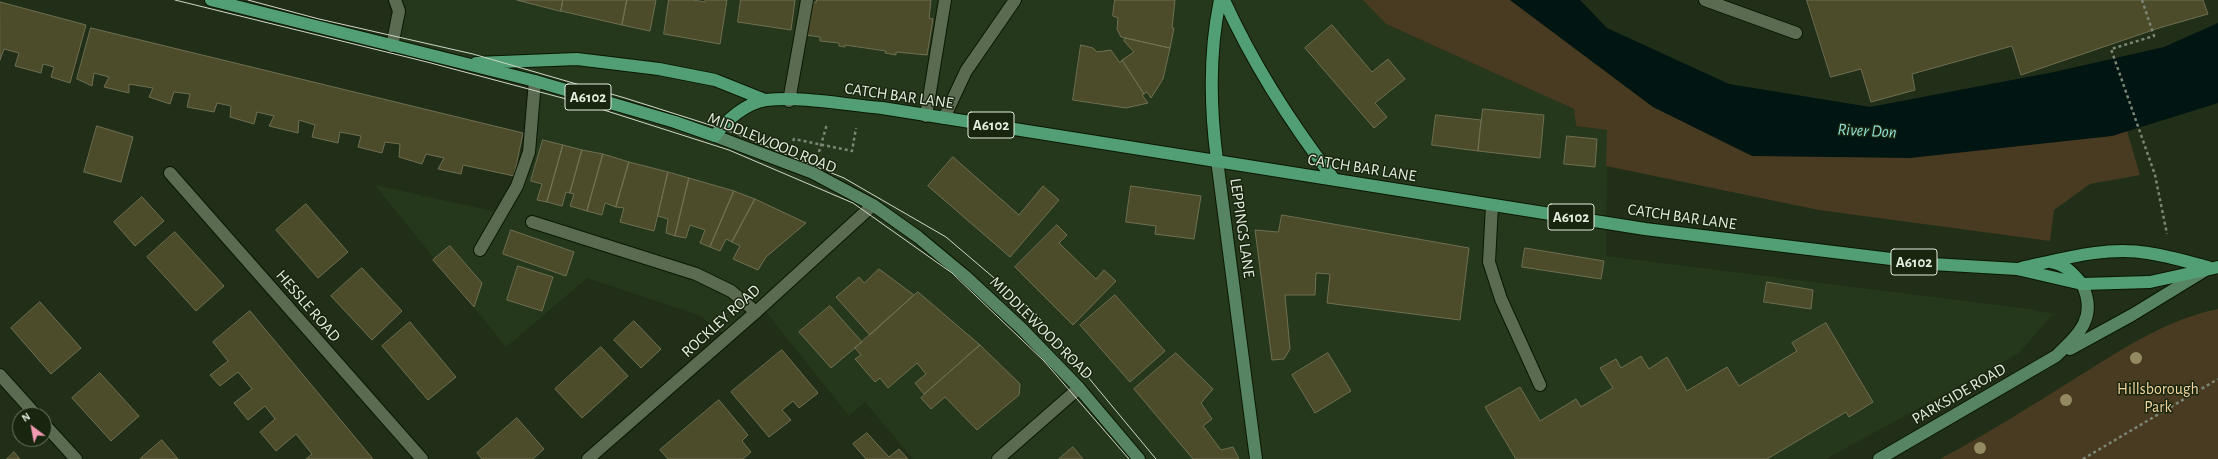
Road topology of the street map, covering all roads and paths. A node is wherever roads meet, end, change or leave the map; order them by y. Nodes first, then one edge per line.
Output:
1 (212, 0) edge
2 (395, 0) edge
3 (807, 0) edge
4 (945, 0) edge
5 (1015, 0) edge
6 (1220, 0) edge
7 (1224, 0) edge
8 (1705, 0) edge
9 (2142, 0) edge
10 (1796, 32) dead end
11 (392, 46) junction
12 (460, 63) junction
13 (535, 81) junction
14 (765, 100) junction
15 (789, 101) junction
16 (833, 102) junction
17 (858, 106) junction
18 (926, 116) junction
19 (944, 118) junction
20 (715, 136) junction
21 (821, 144) junction
22 (1217, 160) junction
23 (784, 162) junction
24 (170, 174) dead end
25 (813, 174) junction
26 (1333, 178) junction
27 (873, 205) junction
28 (1492, 205) junction
29 (532, 222) dead end
30 (480, 250) dead end
31 (2170, 258) junction
32 (2049, 262) junction
33 (2214, 267) edge
34 (2017, 269) junction
35 (2082, 284) junction
36 (756, 312) junction
37 (2056, 356) junction
38 (0, 375) edge
39 (2218, 379) edge
40 (1540, 385) dead end
41 (1079, 388) junction
42 (29, 407) edge
43 (52, 433) edge
44 (76, 459) edge
45 (422, 459) edge
46 (588, 459) edge
47 (998, 459) edge
48 (1139, 459) edge
49 (1256, 459) edge
50 (1879, 459) edge
51 (2083, 459) edge

1 - 11 main road, MIDDLEWOOD ROAD / A6102
2 - 11 street
3 - 15 street
4 - 18 street
5 - 19 street
6 - 22 main road, LEPPINGS LANE
7 - 26 main road
8 - 10 street
9 - 31 path
11 - 12 main road, MIDDLEWOOD ROAD / A6102
12 - 13 main road, MIDDLEWOOD ROAD / A6102
12 - 14 main road
13 - 20 main road, MIDDLEWOOD ROAD / A6102
13 - 30 street
14 - 15 main road, CATCH BAR LANE / A6102
14 - 20 main road, CATCH BAR LANE / A6102
15 - 16 main road, CATCH BAR LANE / A6102
16 - 17 main road, CATCH BAR LANE / A6102
16 - 21 path
17 - 18 main road, CATCH BAR LANE / A6102
17 - 21 path
18 - 19 main road, CATCH BAR LANE / A6102
19 - 22 main road, CATCH BAR LANE / A6102
20 - 23 street, MIDDLEWOOD ROAD
21 - 23 path
21 - 25 path
22 - 26 main road, CATCH BAR LANE / A6102
22 - 49 street, LEPPINGS LANE
23 - 25 street, MIDDLEWOOD ROAD
24 - 45 street, HESSLE ROAD
25 - 27 street, MIDDLEWOOD ROAD
26 - 28 main road, CATCH BAR LANE / A6102
27 - 36 street, ROCKLEY ROAD
27 - 41 street, MIDDLEWOOD ROAD
28 - 34 main road, CATCH BAR LANE / A6102
28 - 40 street
29 - 36 street
31 - 32 main road, A6102
31 - 33 main road, A6102
32 - 34 main road, CATCH BAR LANE / A6102
32 - 35 main road
33 - 35 main road, A6102
33 - 37 street, PARKSIDE ROAD
34 - 35 main road, CATCH BAR LANE / A6102
35 - 37 street, PARKSIDE ROAD
36 - 46 street, ROCKLEY ROAD
37 - 50 street, PARKSIDE ROAD
38 - 42 street
39 - 51 path
41 - 47 street
41 - 48 street, MIDDLEWOOD ROAD
43 - 44 street

